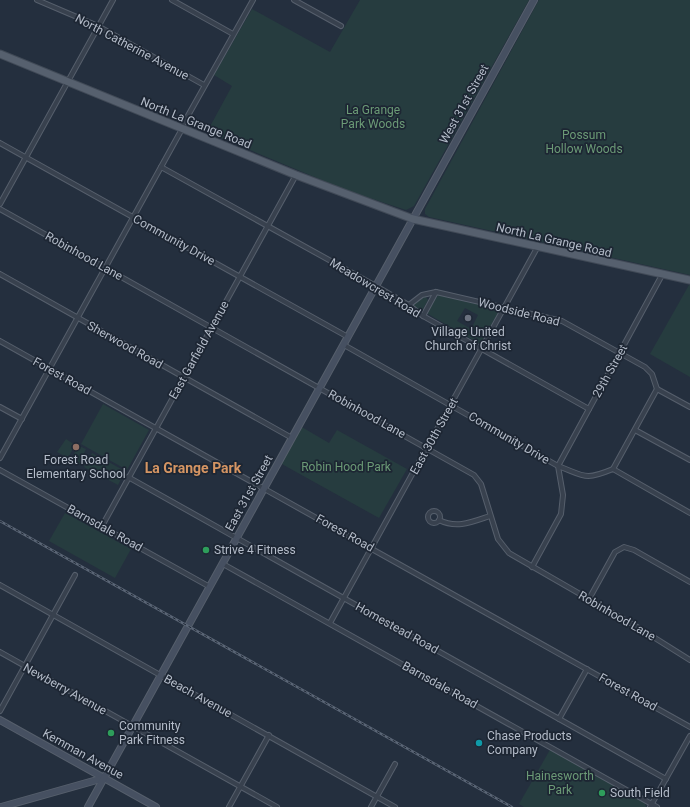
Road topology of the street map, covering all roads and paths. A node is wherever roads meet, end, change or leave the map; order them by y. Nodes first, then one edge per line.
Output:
1 (37, 0) edge
2 (113, 0) edge
3 (172, 0) edge
4 (253, 0) edge
5 (294, 0) edge
6 (534, 0) edge
7 (98, 26) junction
8 (341, 26) dead end
9 (233, 34) junction
10 (0, 54) edge
11 (67, 82) junction
12 (204, 85) junction
13 (181, 129) junction
14 (0, 143) edge
15 (26, 157) junction
16 (161, 167) junction
17 (296, 175) junction
18 (0, 204) edge
19 (0, 209) edge
20 (133, 217) junction
21 (413, 219) junction
22 (267, 227) junction
23 (537, 248) junction
24 (105, 268) junction
25 (0, 274) edge
26 (662, 275) junction
27 (240, 277) junction
28 (690, 280) edge
29 (376, 286) junction
30 (436, 292) junction
31 (408, 305) junction
32 (505, 307) junction
33 (423, 316) junction
34 (77, 318) junction
35 (212, 327) junction
36 (348, 338) junction
37 (0, 341) edge
38 (344, 345) junction
39 (482, 349) junction
40 (620, 353) junction
41 (49, 368) junction
42 (184, 378) junction
43 (320, 388) junction
44 (657, 389) junction
45 (451, 405) junction
46 (0, 407) edge
47 (690, 407) edge
48 (590, 408) junction
49 (22, 419) junction
50 (156, 428) junction
51 (635, 430) junction
52 (292, 438) junction
53 (428, 448) junction
54 (0, 458) edge
55 (690, 460) edge
56 (558, 466) junction
57 (613, 469) junction
58 (0, 470) edge
59 (128, 477) junction
60 (264, 488) junction
61 (690, 513) edge
62 (490, 516) junction
63 (439, 520) dead end
64 (102, 526) junction
65 (237, 538) junction
66 (372, 548) junction
67 (223, 564) junction
68 (532, 567) junction
69 (75, 575) dead end
70 (690, 582) edge
71 (0, 585) edge
72 (210, 587) junction
73 (344, 598) junction
74 (589, 599) junction
75 (53, 615) junction
76 (330, 623) junction
77 (0, 652) edge
78 (690, 658) edge
79 (25, 666) junction
80 (587, 669) junction
81 (161, 675) junction
82 (0, 711) edge
83 (559, 719) junction
84 (0, 720) edge
85 (133, 726) junction
86 (690, 727) edge
87 (269, 735) junction
88 (690, 736) edge
89 (395, 764) dead end
90 (104, 778) junction
91 (666, 779) junction
92 (241, 787) junction
93 (376, 796) junction
94 (651, 806) edge
95 (1, 807) edge
96 (88, 807) edge
97 (156, 807) edge
98 (229, 807) edge
99 (277, 807) edge
100 (370, 807) edge
101 (396, 807) edge
102 (657, 807) edge

1 - 7 street, North Catherine Avenue
2 - 7 street
3 - 9 street
4 - 9 street
5 - 8 street
6 - 21 main road, West 31st Street
7 - 11 street
7 - 12 street, North Catherine Avenue
9 - 12 street
10 - 11 main road, North La Grange Road
11 - 13 main road, North La Grange Road
11 - 15 street
12 - 13 street
13 - 16 street
13 - 17 main road, North La Grange Road
14 - 15 street, Community Drive
15 - 18 street
15 - 20 street, Community Drive
16 - 20 street
16 - 22 street, Meadowcrest Road
17 - 21 main road, North La Grange Road
17 - 22 street, East Garfield Avenue
19 - 24 street, Robinhood Lane
20 - 24 street
20 - 27 street, Community Drive
21 - 23 main road, North La Grange Road
21 - 29 main road, East 31st Street
22 - 27 street, East Garfield Avenue
22 - 29 street, Meadowcrest Road
23 - 26 main road, North La Grange Road
23 - 32 street, East 30th Street
24 - 34 street
24 - 35 street, Robinhood Lane
25 - 34 street, Sherwood Road
26 - 28 main road, North La Grange Road
26 - 40 street, 29th Street
27 - 35 street, East Garfield Avenue
27 - 36 street, Community Drive
29 - 31 street, Meadowcrest Road
29 - 36 main road, East 31st Street
30 - 31 street
30 - 32 street, Woodside Road
30 - 33 street
31 - 33 street, Meadowcrest Road
32 - 39 street, East 30th Street
32 - 40 street, Woodside Road
33 - 39 street, Meadowcrest Road
34 - 41 street
34 - 42 street, Sherwood Road
35 - 42 street, East Garfield Avenue
35 - 43 street, Robinhood Lane
36 - 38 main road, East 31st Street
37 - 41 street, Forest Road
38 - 43 main road, East 31st Street
38 - 45 street, Community Drive
39 - 45 street, East 30th Street
39 - 48 street, Meadowcrest Road
40 - 44 street, Woodside Road
40 - 48 street, 29th Street
41 - 49 street
41 - 50 street, Forest Road
42 - 50 street, East Garfield Avenue
42 - 52 street, Sherwood Road
43 - 52 main road, East 31st Street
43 - 53 street, Robinhood Lane
44 - 47 street
44 - 51 street
45 - 53 street, East 30th Street
45 - 56 street, Community Drive
46 - 49 street
48 - 56 street, 29th Street
49 - 54 street
50 - 59 street, East Garfield Avenue
50 - 60 street, Forest Road
51 - 55 street
51 - 57 street
52 - 60 main road, East 31st Street
53 - 62 street, Robinhood Lane
53 - 66 street, East 30th Street
56 - 57 street
56 - 68 street, Community Drive
57 - 61 street
58 - 64 street, Barnsdale Road
59 - 64 street, East Garfield Avenue
59 - 65 street, Homestead Road
60 - 65 main road, East 31st Street
60 - 66 street, Forest Road
62 - 63 street
62 - 68 street, Robinhood Lane
64 - 72 street, Barnsdale Road
65 - 67 main road, East 31st Street
65 - 73 street, Homestead Road
66 - 73 street, East 30th Street
66 - 80 street, Forest Road
67 - 72 main road, East 31st Street
67 - 76 street, Barnsdale Road
68 - 74 street, Robinhood Lane
69 - 75 street
70 - 74 street
71 - 75 street, Beach Avenue
72 - 81 main road, East 31st Street
73 - 76 street, East 30th Street
73 - 83 street, Homestead Road
74 - 78 street, Robinhood Lane
75 - 79 street
75 - 81 street, Beach Avenue
76 - 94 street, Barnsdale Road
77 - 79 street, Newberry Avenue
79 - 82 street
79 - 85 street, Newberry Avenue
80 - 83 street
80 - 86 street, Forest Road
81 - 85 main road, East 31st Street
81 - 87 street, Beach Avenue
83 - 91 street, Homestead Road
84 - 90 main road, Kemman Avenue
85 - 90 main road, East 31st Street
85 - 92 street, Newberry Avenue
87 - 92 street
87 - 93 street, Beach Avenue
88 - 91 street
89 - 93 street
90 - 95 main road
90 - 96 main road, East 31st Street
90 - 97 main road, Kemman Avenue
91 - 94 street
92 - 98 street
92 - 99 street, Newberry Avenue
93 - 100 street
93 - 101 street, Beach Avenue
94 - 102 street, Barnsdale Road

